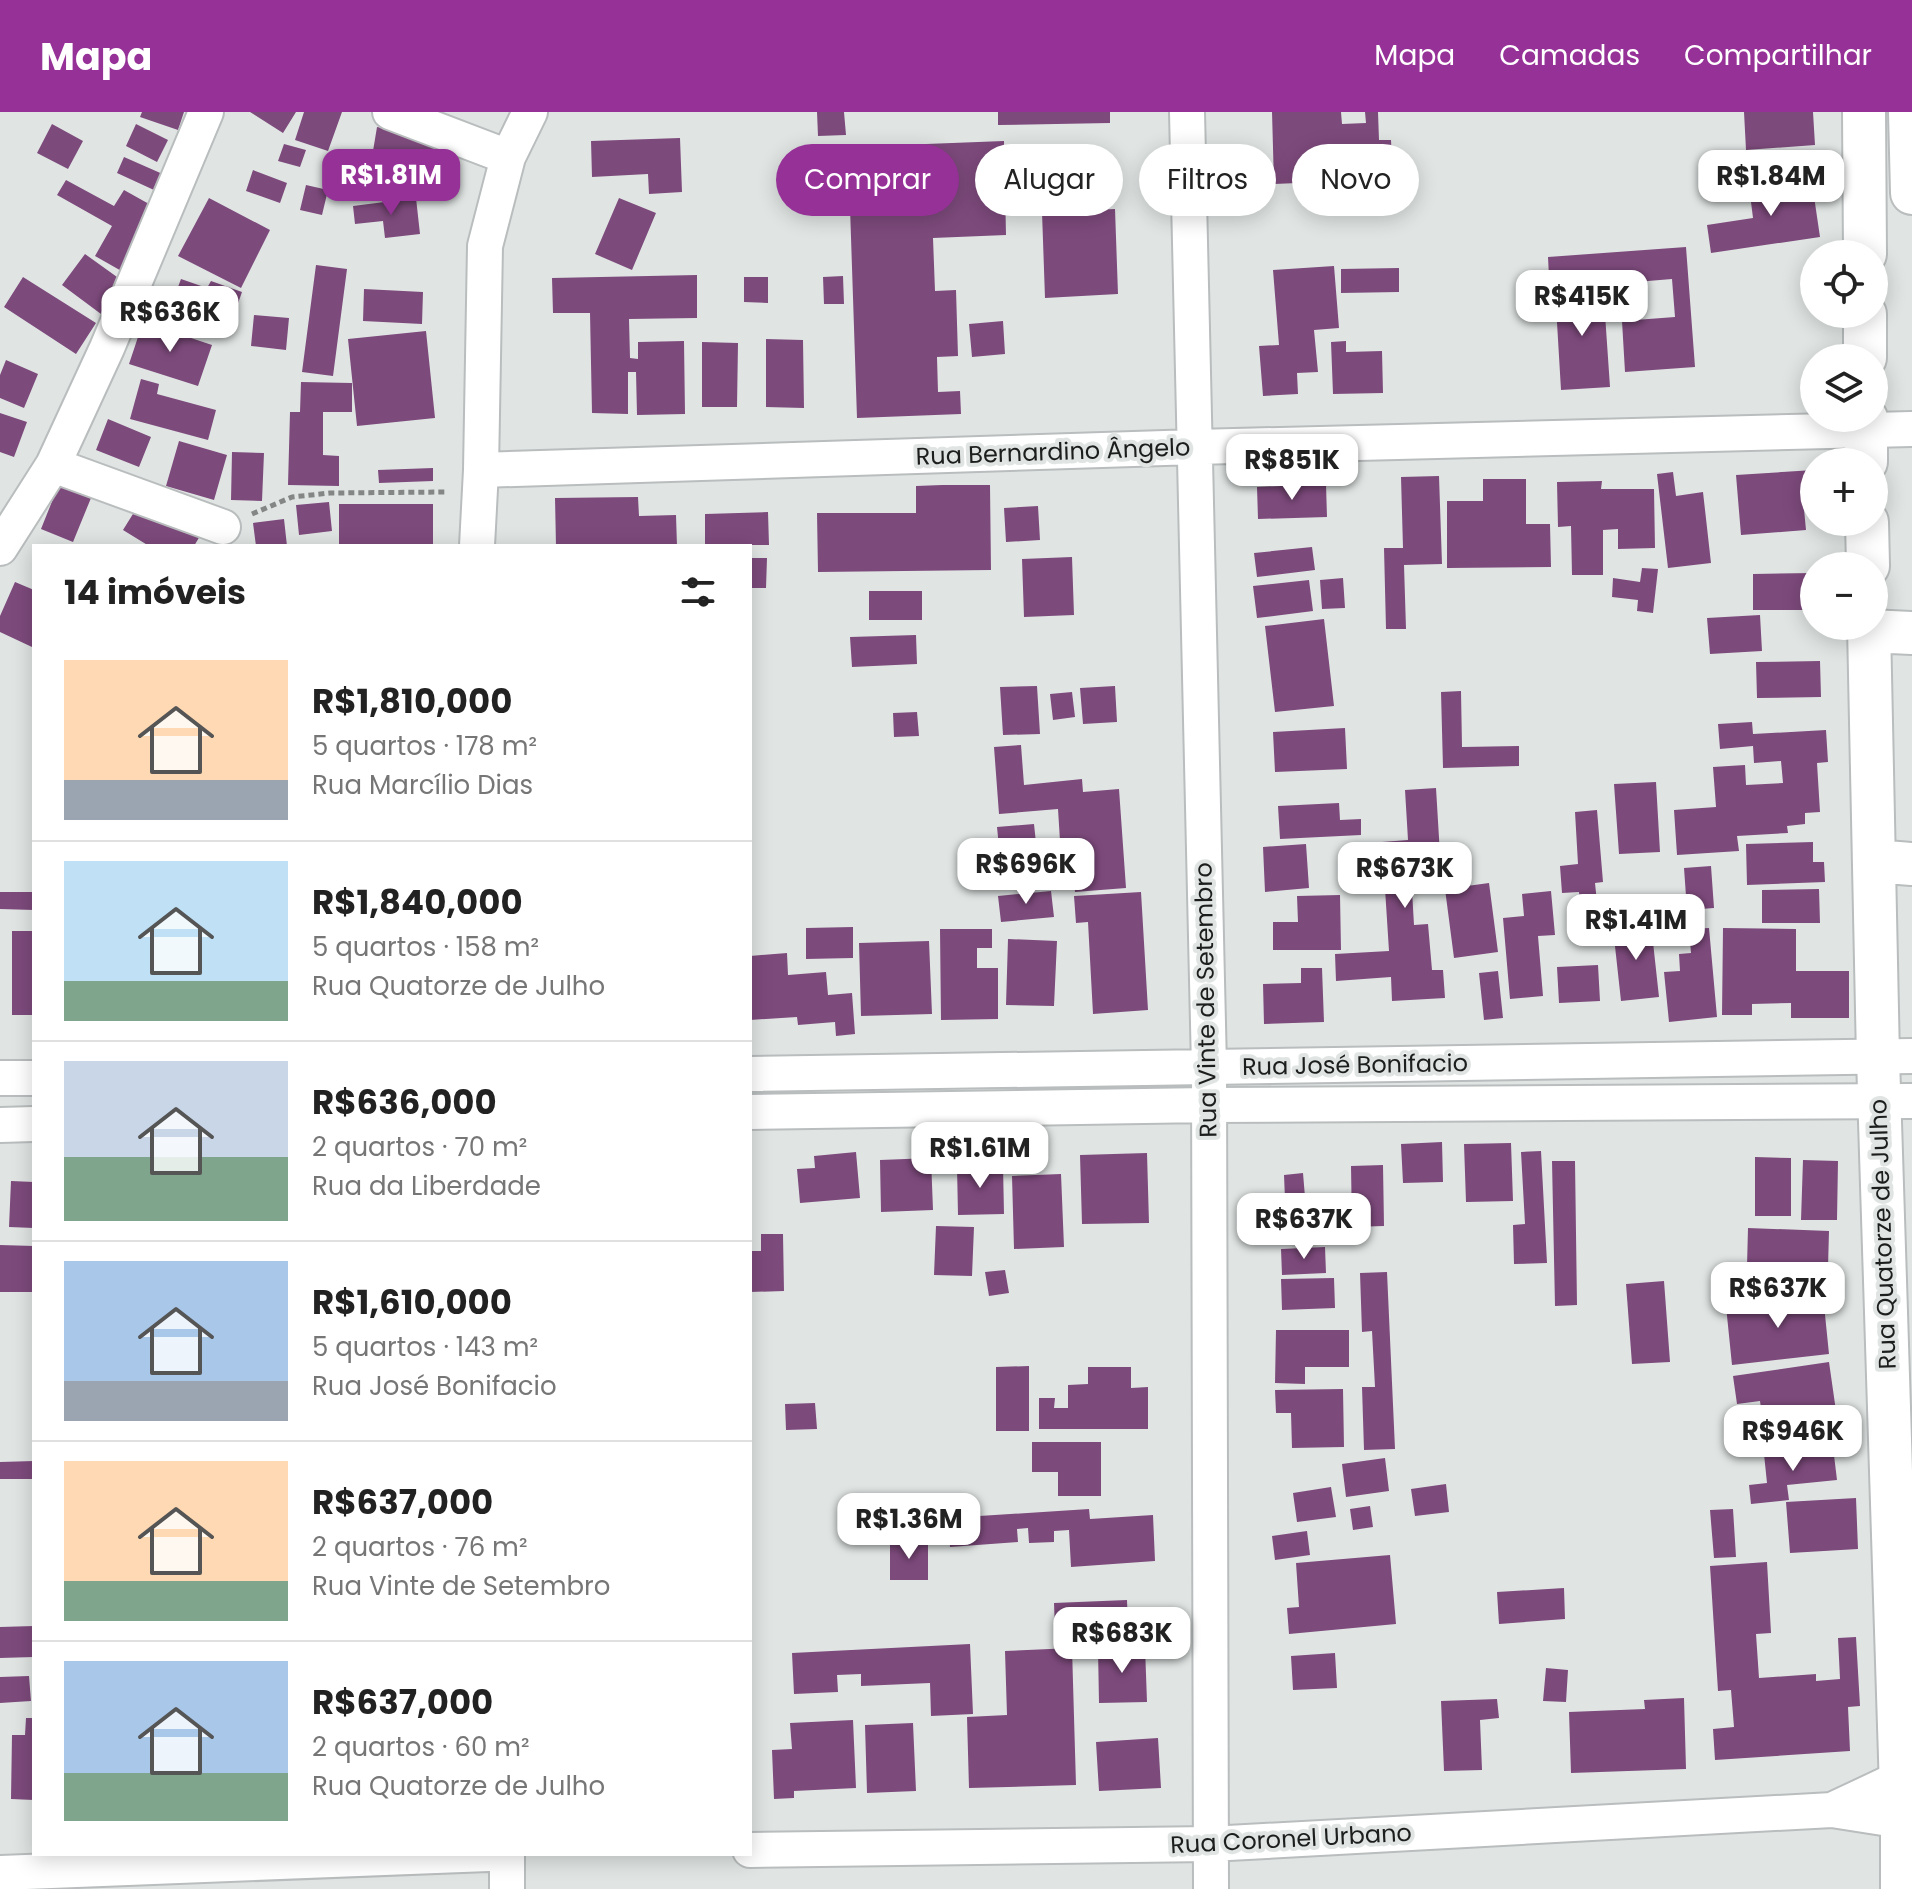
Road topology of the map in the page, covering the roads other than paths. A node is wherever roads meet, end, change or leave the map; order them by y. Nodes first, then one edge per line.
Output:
1 (206, 112) edge
2 (390, 112) edge
3 (530, 112) edge
4 (1187, 112) edge
5 (1864, 112) edge
6 (1910, 112) edge
7 (508, 157) junction
8 (1864, 172) junction
9 (1912, 177) edge
10 (1912, 193) edge
11 (1865, 240) edge
12 (1912, 429) edge
13 (1866, 436) edge
14 (1196, 447) junction
15 (53, 465) junction
16 (480, 479) junction
17 (223, 527) road end
18 (477, 544) edge
19 (0, 548) edge
20 (1888, 631) edge
21 (1912, 633) edge
22 (1870, 640) edge
23 (1893, 862) edge
24 (1895, 1057) edge
25 (1209, 1067) junction
26 (752, 1074) edge
27 (0, 1078) edge
28 (32, 1078) edge
29 (1896, 1101) edge
30 (1208, 1105) junction
31 (752, 1112) edge
32 (32, 1124) edge
33 (0, 1125) edge
34 (1898, 1260) edge
35 (1901, 1424) edge
36 (1904, 1662) edge
37 (1906, 1778) edge
38 (1832, 1810) junction
39 (1907, 1821) edge
40 (1210, 1844) junction
41 (752, 1850) edge
42 (437, 1856) edge
43 (507, 1856) edge
44 (0, 1873) edge
45 (507, 1889) edge
46 (1211, 1889) edge
47 (1902, 1889) edge

1 - 15 street
2 - 7 street
3 - 7 street
4 - 14 street, Rua Vinte de Setembro
5 - 8 street
6 - 9 street
7 - 16 street
8 - 9 street
8 - 11 street
9 - 10 street
12 - 13 street, Rua Bernardino Ângelo
13 - 14 street, Rua Bernardino Ângelo
14 - 16 street, Rua Bernardino Ângelo
14 - 25 street, Rua Vinte de Setembro
15 - 17 street
15 - 19 street
16 - 18 street
20 - 21 street
22 - 23 street, Rua Quatorze de Julho
23 - 24 street, Rua Quatorze de Julho
24 - 25 street, Rua José Bonifacio
24 - 29 street, Rua Quatorze de Julho
25 - 26 street, Rua José Bonifacio
25 - 30 street, Rua Vinte de Setembro
27 - 28 street
29 - 30 street, Rua José Bonifacio
29 - 34 street, Rua Quatorze de Julho
30 - 31 street, Rua José Bonifacio
30 - 40 street, Rua Vinte de Setembro
32 - 33 street
34 - 35 street, Rua Quatorze de Julho
35 - 36 street, Rua Quatorze de Julho
36 - 37 street, Rua Quatorze de Julho
37 - 38 street, Rua Coronel Urbano
37 - 39 street, Rua Quatorze de Julho
38 - 39 street, Rua Coronel Urbano
38 - 40 street, Rua Coronel Urbano
39 - 47 street, Rua Quatorze de Julho
40 - 41 street, Rua Coronel Urbano
40 - 46 street, Rua Vinte de Setembro
42 - 44 street
43 - 45 street

